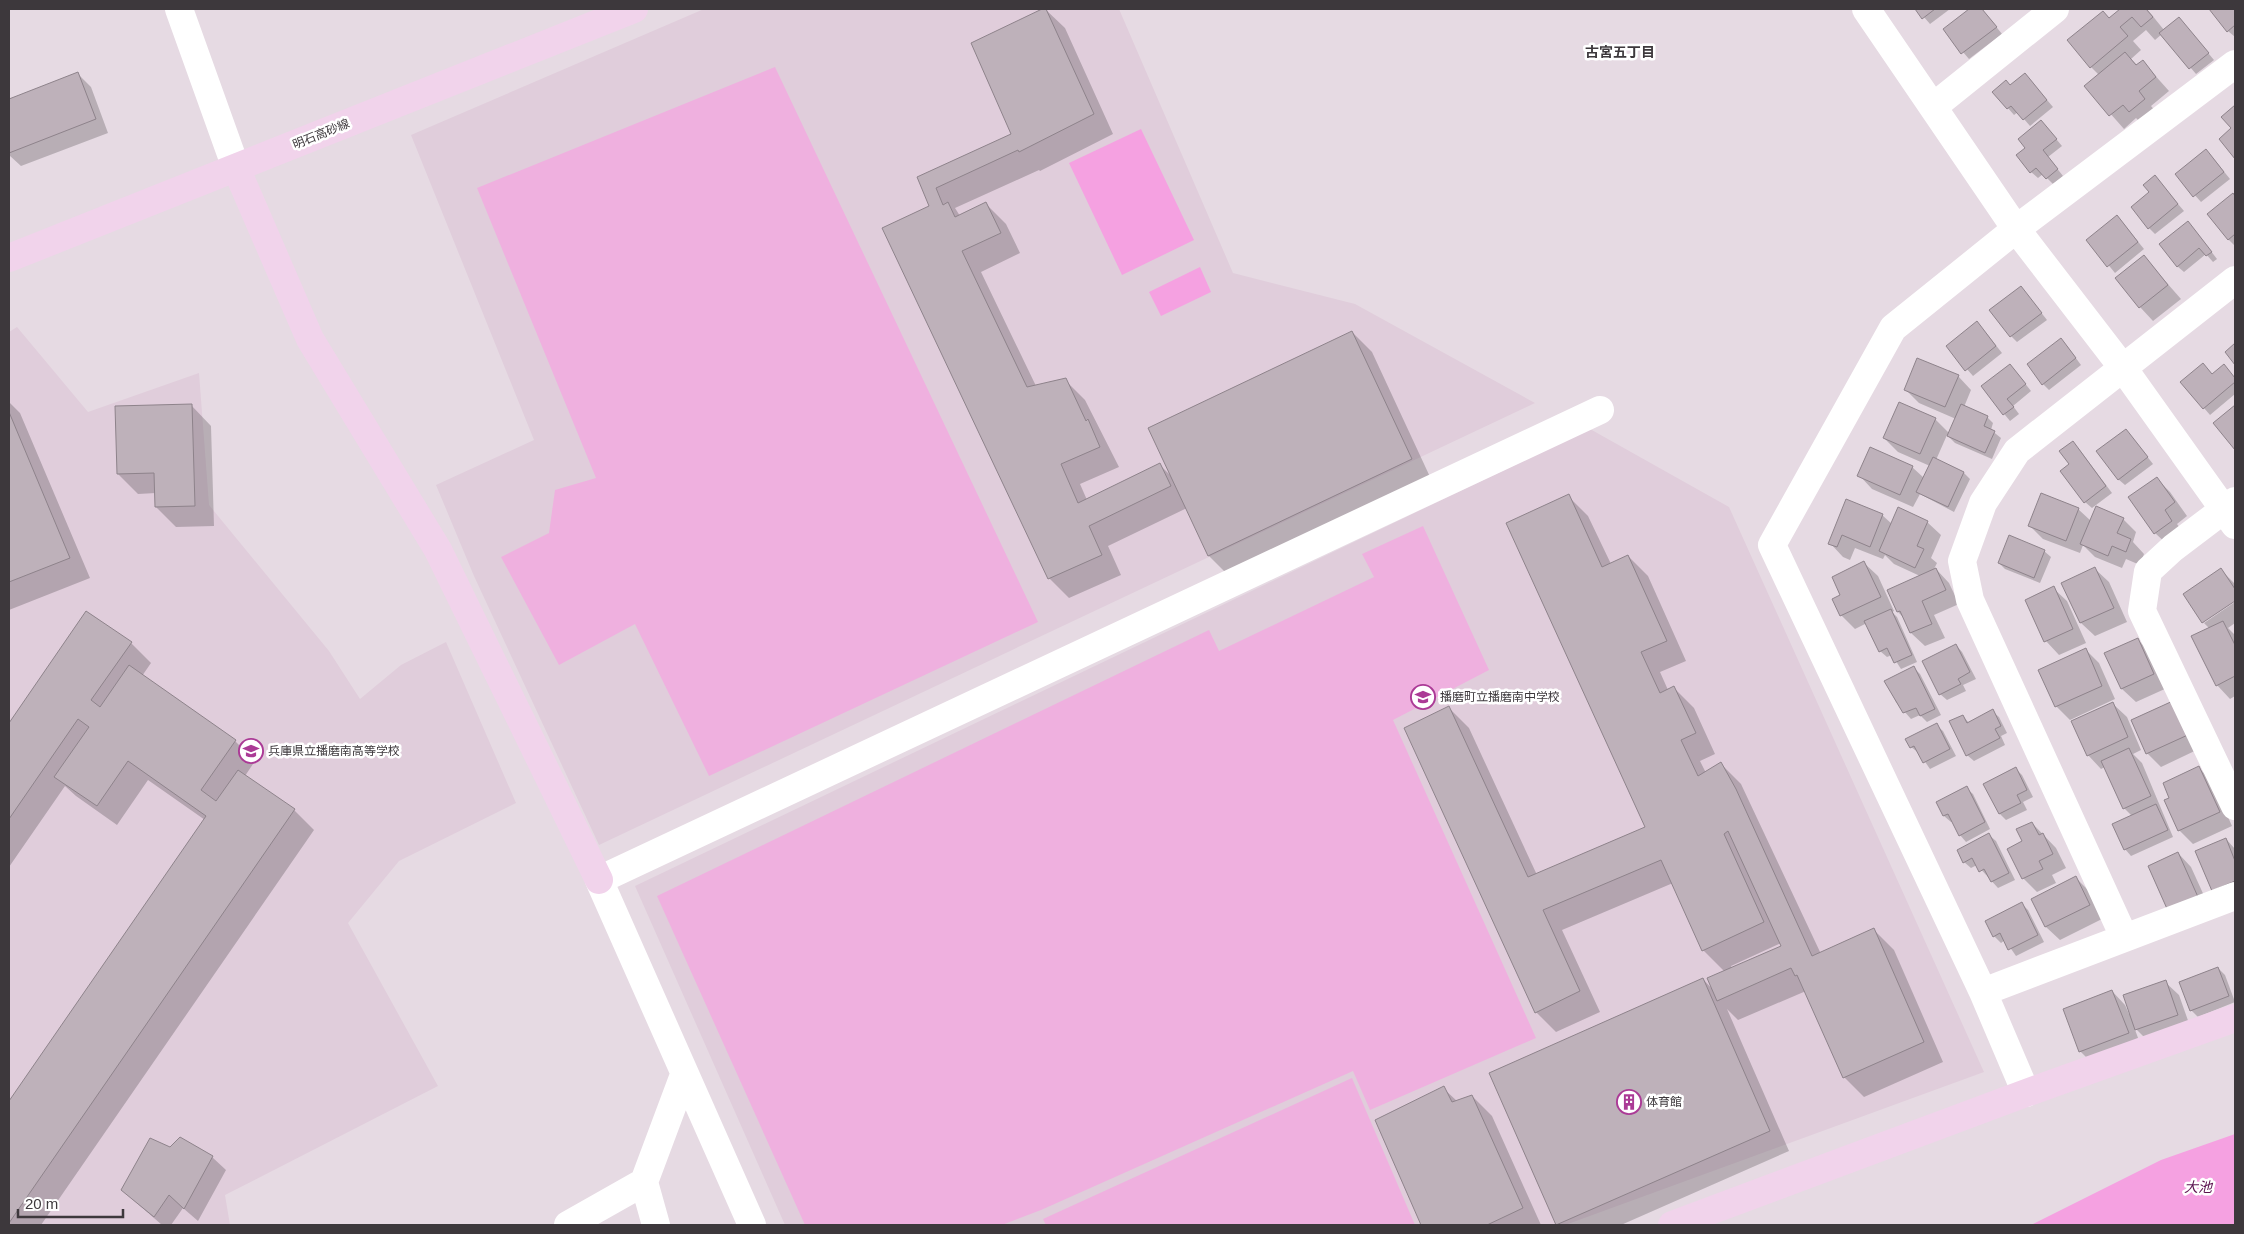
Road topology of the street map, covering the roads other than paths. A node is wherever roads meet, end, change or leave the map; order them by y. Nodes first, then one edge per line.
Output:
1 (179, 9) edge
2 (634, 9) edge
3 (1866, 9) edge
4 (2055, 9) edge
5 (2235, 64) edge
6 (1933, 107) junction
7 (236, 168) junction
8 (2016, 229) junction
9 (9, 258) edge
10 (2235, 280) edge
11 (2123, 368) junction
12 (1600, 410) dead end
13 (2232, 512) edge
14 (2235, 806) edge
15 (599, 880) junction
16 (2235, 896) edge
17 (2124, 937) junction
18 (1983, 992) junction
19 (2235, 1018) edge
20 (684, 1075) junction
21 (2026, 1093) junction
22 (644, 1182) junction
23 (568, 1225) edge
24 (656, 1225) edge
25 (752, 1225) edge
26 (1672, 1225) edge

1 - 7 street
2 - 7 street, 明石高砂線
3 - 6 street
4 - 6 street
5 - 8 street
6 - 8 street
7 - 9 street, 明石高砂線
7 - 15 street
8 - 11 street
8 - 18 street
10 - 11 street
11 - 13 street
11 - 17 street
12 - 15 street
13 - 14 street
15 - 20 street
16 - 17 street
17 - 18 street
18 - 21 street
19 - 21 street
20 - 22 street
20 - 25 street
21 - 26 street
22 - 23 street
22 - 24 street

